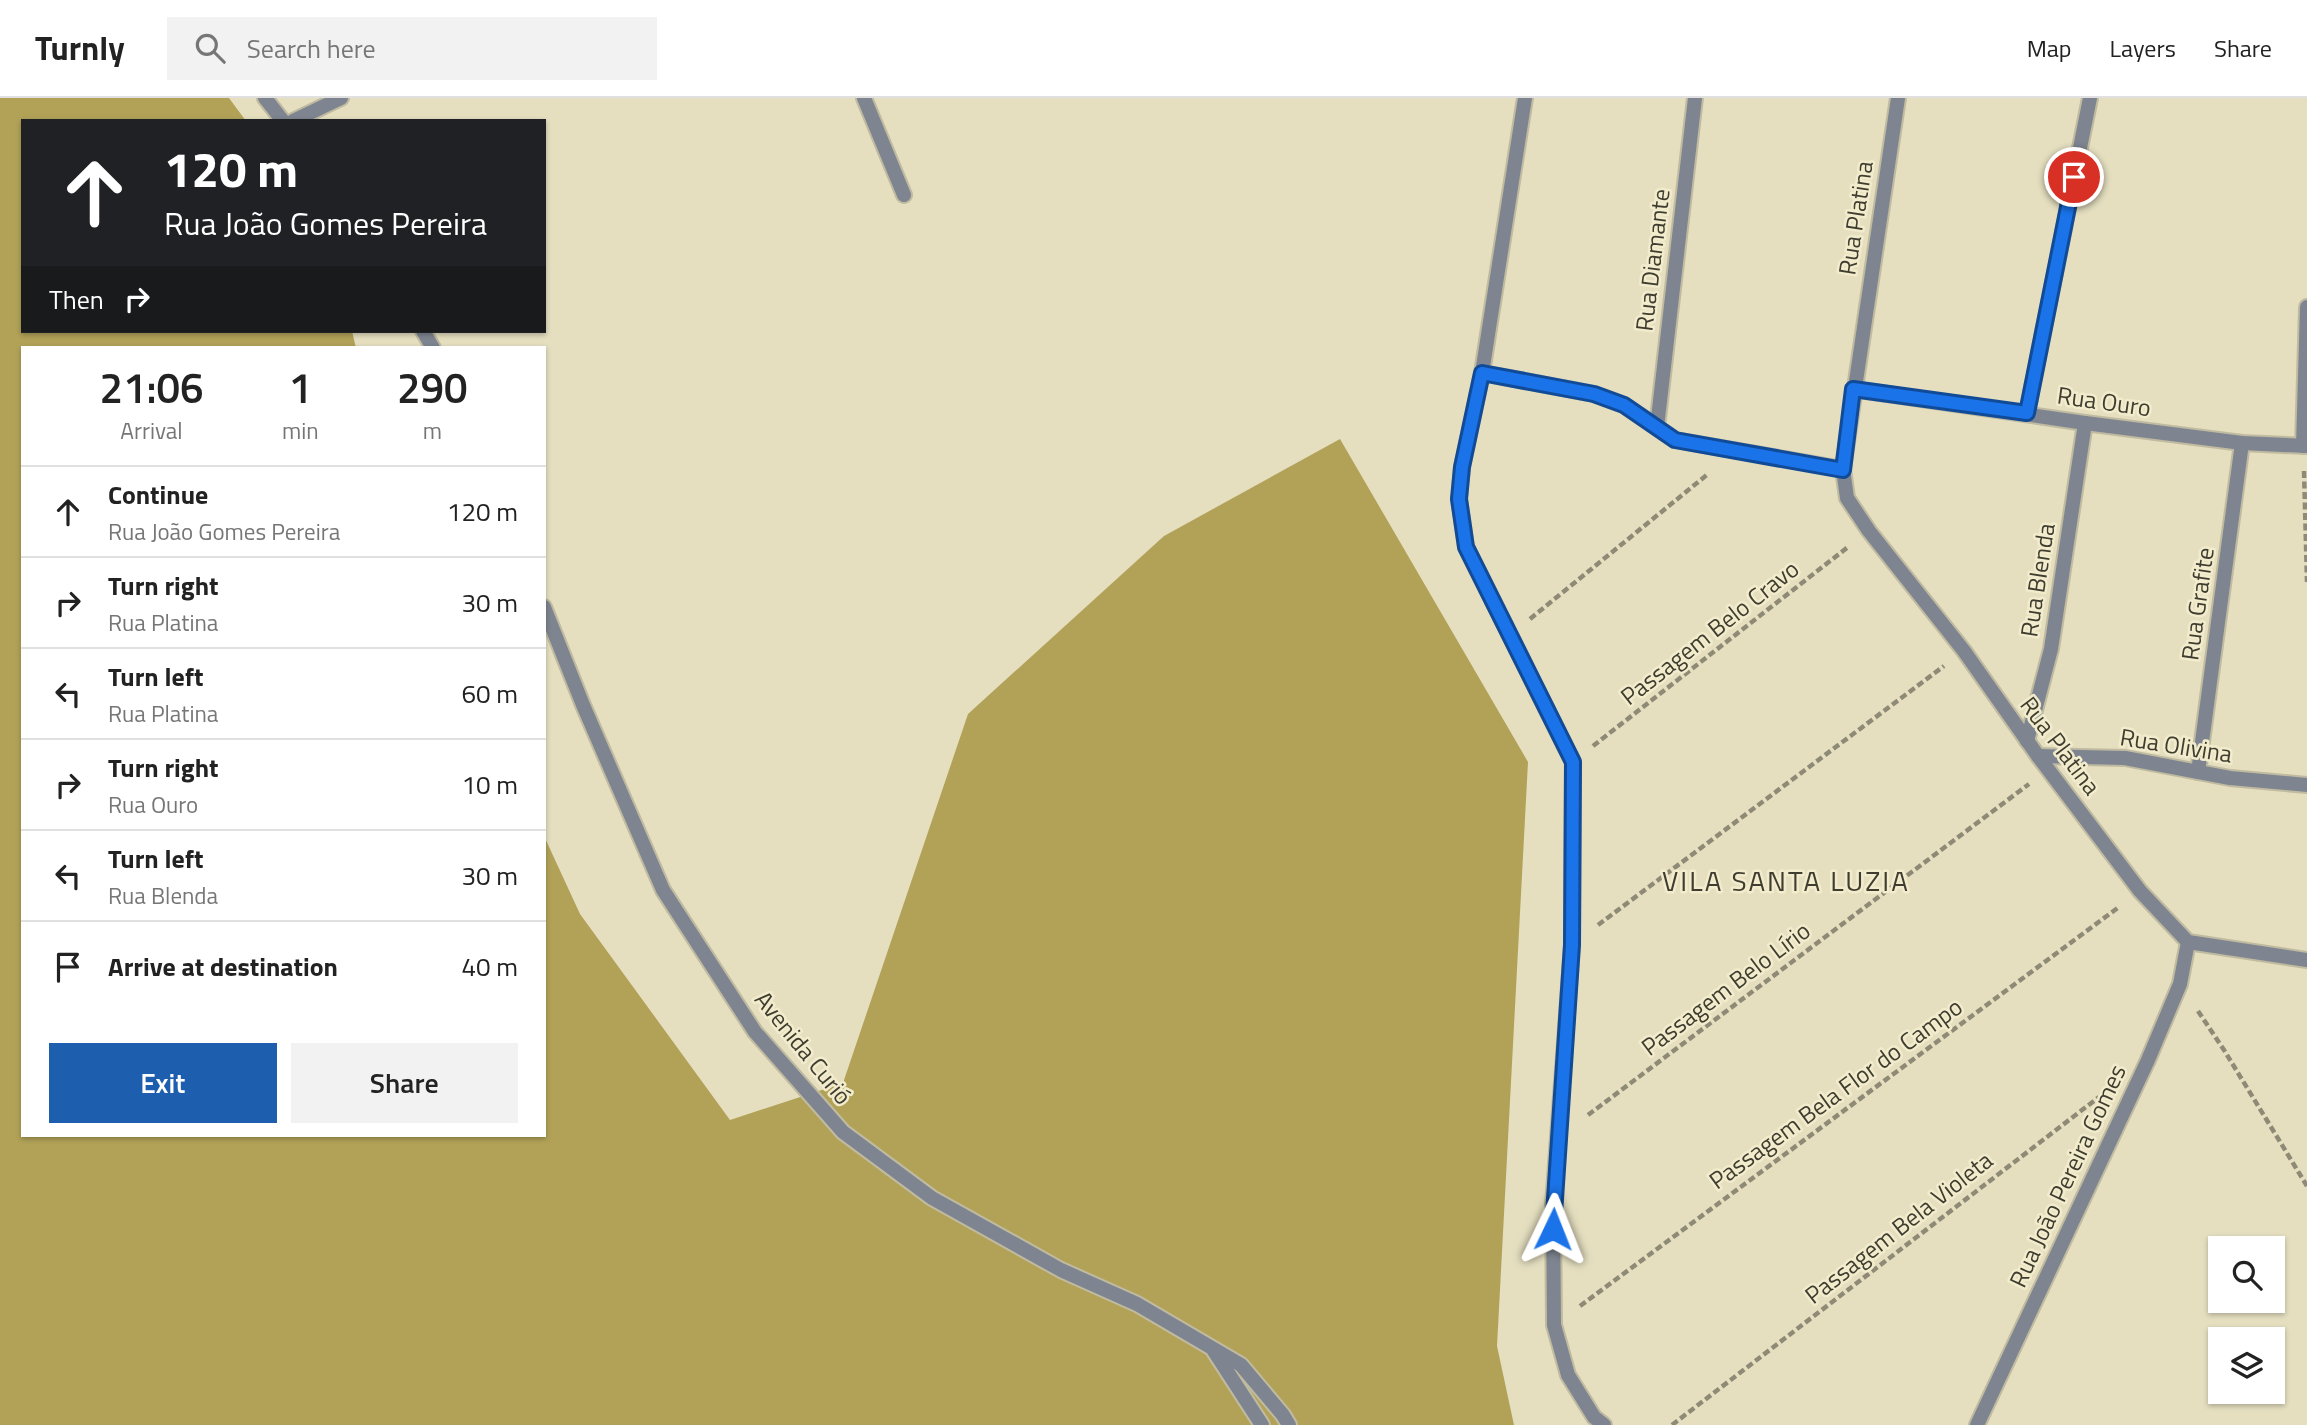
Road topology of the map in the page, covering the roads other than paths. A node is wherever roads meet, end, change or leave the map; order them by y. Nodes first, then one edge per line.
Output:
1 (265, 98) edge
2 (341, 98) edge
3 (864, 98) edge
4 (1525, 98) edge
5 (1695, 98) edge
6 (1898, 98) edge
7 (2090, 98) edge
8 (281, 119) edge
9 (297, 119) edge
10 (904, 195) dead end
11 (2307, 307) edge
12 (1482, 373) junction
13 (1853, 389) junction
14 (2027, 413) junction
15 (2085, 423) junction
16 (1657, 427) junction
17 (2242, 443) junction
18 (2305, 446) edge
19 (1843, 470) junction
20 (546, 612) edge
21 (2027, 741) junction
22 (2038, 756) junction
23 (2198, 772) junction
24 (2307, 785) edge
25 (2188, 942) junction
26 (2307, 960) edge
27 (1211, 1347) junction
28 (1262, 1425) edge
29 (1289, 1425) edge
30 (1604, 1425) edge
31 (1977, 1425) edge

1 - 8 street
2 - 9 street
3 - 10 street
4 - 12 street
5 - 16 street, Rua Diamante
6 - 13 street, Rua Platina
7 - 14 street
11 - 18 street
12 - 16 street
12 - 30 street
13 - 14 street, Rua Ouro
13 - 19 street, Rua Platina
14 - 15 street, Rua Ouro
15 - 17 street, Rua Ouro
15 - 21 street, Rua Blenda
16 - 19 street
17 - 18 street, Rua Ouro
17 - 23 street, Rua Grafite
19 - 21 street, Rua Platina
20 - 27 street, Avenida Curió
21 - 22 street, Rua Platina
22 - 23 street, Rua Olivina
22 - 25 street, Rua Platina
23 - 24 street, Rua Olivina
25 - 26 street
25 - 31 street, Rua João Pereira Gomes
27 - 28 street, Avenida Curió
27 - 29 street, Avenida Curió

